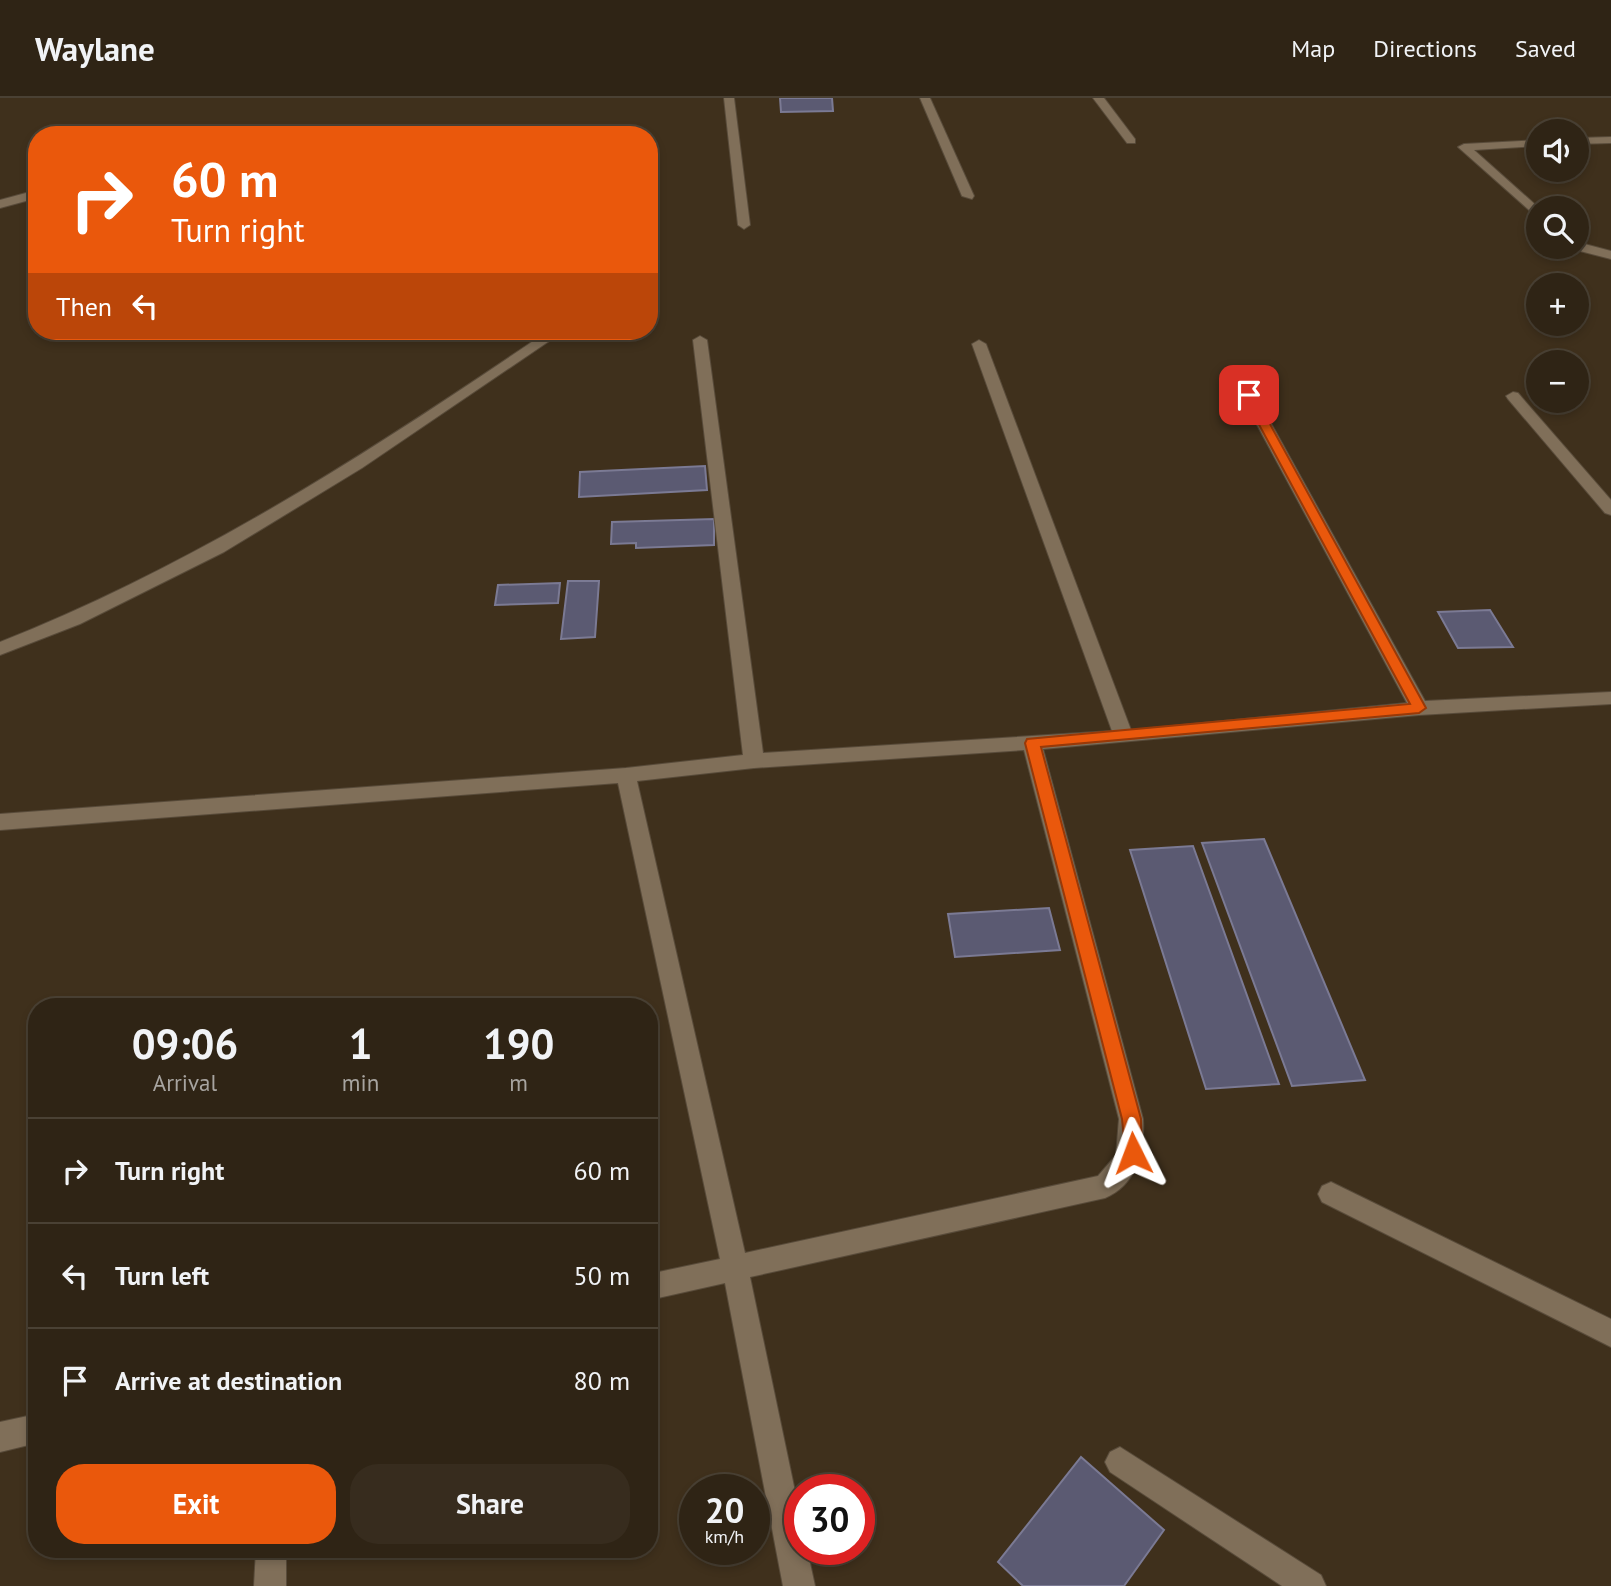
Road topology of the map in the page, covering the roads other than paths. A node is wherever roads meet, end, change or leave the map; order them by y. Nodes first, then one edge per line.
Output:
1 (729, 98) edge
2 (925, 98) edge
3 (1098, 98) edge
4 (1611, 140) edge
5 (1131, 141) dead end
6 (1589, 141) edge
7 (1526, 144) edge
8 (28, 196) edge
9 (968, 197) dead end
10 (1526, 203) edge
11 (0, 204) edge
12 (744, 225) dead end
13 (1589, 249) edge
14 (1611, 255) edge
15 (542, 340) edge
16 (700, 340) dead end
17 (979, 344) dead end
18 (1236, 371) dead end
19 (1513, 396) dead end
20 (1611, 510) edge
21 (0, 649) edge
22 (1611, 698) edge
23 (1419, 708) junction
24 (1124, 737) junction
25 (1032, 743) junction
26 (754, 761) junction
27 (626, 775) junction
28 (0, 822) edge
29 (1331, 1194) dead end
30 (735, 1267) junction
31 (658, 1285) edge
32 (1611, 1333) edge
33 (28, 1430) edge
34 (0, 1437) edge
35 (1120, 1462) dead end
36 (271, 1558) edge
37 (270, 1586) edge
38 (799, 1586) edge
39 (1310, 1586) edge

1 - 12 street
2 - 9 street
3 - 5 street
4 - 6 street
7 - 10 street
8 - 11 street
13 - 14 street
15 - 21 street
16 - 26 street
17 - 24 street
18 - 23 street
19 - 20 street
22 - 23 street
23 - 24 street
24 - 25 street
25 - 26 street
25 - 30 street
26 - 27 street
27 - 28 street
27 - 30 street
29 - 32 street
30 - 31 street
30 - 38 street
33 - 34 street
35 - 39 street
36 - 37 street

